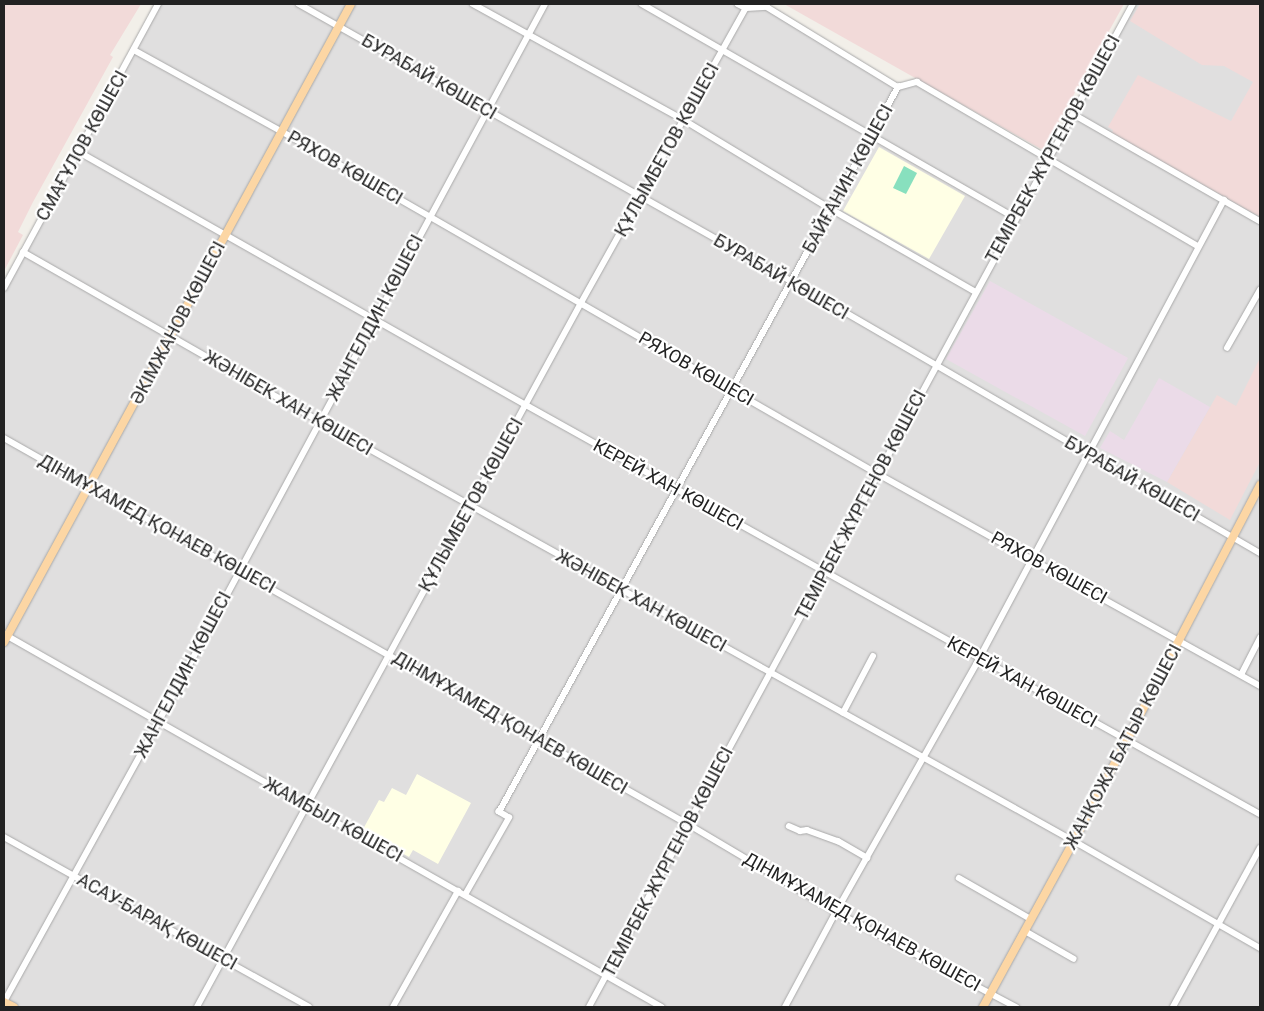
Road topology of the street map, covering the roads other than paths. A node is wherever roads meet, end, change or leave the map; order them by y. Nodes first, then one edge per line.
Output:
1 (158, 4) edge
2 (300, 4) edge
3 (351, 4) edge
4 (473, 4) edge
5 (544, 4) edge
6 (642, 4) edge
7 (738, 4) edge
8 (1133, 4) edge
9 (747, 6) edge
10 (339, 26) junction
11 (529, 35) junction
12 (134, 50) junction
13 (722, 50) junction
14 (898, 87) junction
15 (486, 110) junction
16 (1073, 114) junction
17 (684, 120) junction
18 (281, 131) junction
19 (872, 136) junction
20 (78, 152) junction
21 (1048, 160) junction
22 (641, 197) junction
23 (1224, 200) junction
24 (831, 209) junction
25 (430, 216) junction
26 (1016, 218) junction
27 (1260, 221) edge
28 (225, 235) junction
29 (1198, 246) junction
30 (24, 252) junction
31 (793, 282) junction
32 (4, 288) edge
33 (1260, 290) edge
34 (976, 292) junction
35 (581, 303) junction
36 (375, 320) junction
37 (172, 336) junction
38 (1227, 348) dead end
39 (936, 366) junction
40 (731, 390) junction
41 (526, 405) junction
42 (319, 421) junction
43 (4, 438) edge
44 (1088, 454) junction
45 (878, 474) junction
46 (1260, 485) edge
47 (89, 486) junction
48 (677, 490) junction
49 (471, 506) junction
50 (1232, 537) junction
51 (1260, 554) edge
52 (1032, 559) junction
53 (240, 570) junction
54 (826, 572) junction
55 (621, 590) junction
56 (5, 637) edge
57 (1260, 638) edge
58 (1180, 640) junction
59 (389, 654) junction
60 (873, 656) dead end
61 (980, 657) junction
62 (770, 672) junction
63 (1241, 675) junction
64 (1260, 686) edge
65 (844, 713) junction
66 (159, 721) junction
67 (539, 740) junction
68 (1127, 740) junction
69 (924, 758) junction
70 (308, 806) junction
71 (1260, 814) edge
72 (688, 824) junction
73 (789, 826) dead end
74 (4, 837) edge
75 (1074, 841) junction
76 (1260, 848) edge
77 (866, 858) junction
78 (74, 876) junction
79 (959, 878) dead end
80 (458, 891) junction
81 (465, 895) junction
82 (836, 912) junction
83 (1031, 919) junction
84 (1219, 923) junction
85 (1025, 930) junction
86 (1260, 948) edge
87 (224, 959) junction
88 (1074, 959) dead end
89 (606, 976) junction
90 (991, 993) junction
91 (4, 1002) edge
92 (14, 1007) edge
93 (198, 1007) edge
94 (309, 1007) edge
95 (393, 1007) edge
96 (589, 1007) edge
97 (662, 1007) edge
98 (785, 1007) edge
99 (983, 1007) edge
100 (1016, 1007) edge
101 (1173, 1007) edge

1 - 12 street, СМАҒҰЛОВ КӨШЕСІ
2 - 10 street, БУРАБАЙ КӨШЕСІ
3 - 10 main road, ӘКІМЖАНОВ КӨШЕСІ
4 - 11 street
5 - 11 street, ЖАНГЕЛДИН КӨШЕСІ
6 - 13 street
7 - 9 street
8 - 16 street, ТЕМІРБЕК ЖҮРГЕНОВ КӨШЕСІ
9 - 13 street, ҚҰЛЫМБЕТОВ КӨШЕСІ
9 - 14 street
10 - 15 street, БУРАБАЙ КӨШЕСІ
10 - 18 main road, ӘКІМЖАНОВ КӨШЕСІ
11 - 15 street, ЖАНГЕЛДИН КӨШЕСІ
11 - 17 street
12 - 18 street, РЯХОВ КӨШЕСІ
12 - 20 street, СМАҒҰЛОВ КӨШЕСІ
13 - 17 street, ҚҰЛЫМБЕТОВ КӨШЕСІ
13 - 19 street
14 - 19 street, БАЙҒАНИН КӨШЕСІ
14 - 21 street
15 - 22 street, БУРАБАЙ КӨШЕСІ
15 - 25 street, ЖАНГЕЛДИН КӨШЕСІ
16 - 21 street, ТЕМІРБЕК ЖҮРГЕНОВ КӨШЕСІ
16 - 23 street
17 - 22 street, ҚҰЛЫМБЕТОВ КӨШЕСІ
17 - 24 street
18 - 25 street, РЯХОВ КӨШЕСІ
18 - 28 main road, ӘКІМЖАНОВ КӨШЕСІ
19 - 24 street, БАЙҒАНИН КӨШЕСІ
19 - 26 street
20 - 28 street, КЕРЕЙ ХАН КӨШЕСІ
20 - 30 street, СМАҒҰЛОВ КӨШЕСІ
21 - 26 street, ТЕМІРБЕК ЖҮРГЕНОВ КӨШЕСІ
21 - 29 street
22 - 31 street, БУРАБАЙ КӨШЕСІ
22 - 35 street, ҚҰЛЫМБЕТОВ КӨШЕСІ
23 - 27 street
23 - 29 street
24 - 31 street, БАЙҒАНИН КӨШЕСІ
24 - 34 street
25 - 35 street, РЯХОВ КӨШЕСІ
25 - 36 street, ЖАНГЕЛДИН КӨШЕСІ
26 - 34 street, ТЕМІРБЕК ЖҮРГЕНОВ КӨШЕСІ
28 - 36 street, КЕРЕЙ ХАН КӨШЕСІ
28 - 37 main road, ӘКІМЖАНОВ КӨШЕСІ
29 - 44 street
30 - 32 street, СМАҒҰЛОВ КӨШЕСІ
30 - 37 street, ЖӘНІБЕК ХАН КӨШЕСІ
31 - 39 street, БУРАБАЙ КӨШЕСІ
31 - 40 street, БАЙҒАНИН КӨШЕСІ
33 - 38 street
34 - 39 street, ТЕМІРБЕК ЖҮРГЕНОВ КӨШЕСІ
35 - 40 street, РЯХОВ КӨШЕСІ
35 - 41 street, ҚҰЛЫМБЕТОВ КӨШЕСІ
36 - 41 street, КЕРЕЙ ХАН КӨШЕСІ
36 - 42 street, ЖАНГЕЛДИН КӨШЕСІ
37 - 42 street, ЖӘНІБЕК ХАН КӨШЕСІ
37 - 47 main road, ӘКІМЖАНОВ КӨШЕСІ
39 - 44 street, БУРАБАЙ КӨШЕСІ
39 - 45 street, ТЕМІРБЕК ЖҮРГЕНОВ КӨШЕСІ
40 - 45 street, РЯХОВ КӨШЕСІ
40 - 48 street, БАЙҒАНИН КӨШЕСІ
41 - 48 street, КЕРЕЙ ХАН КӨШЕСІ
41 - 49 street, ҚҰЛЫМБЕТОВ КӨШЕСІ
42 - 49 street, ЖӘНІБЕК ХАН КӨШЕСІ
42 - 53 street, ЖАНГЕЛДИН КӨШЕСІ
43 - 47 street, ДІНМҰХАМЕД ҚОНАЕВ КӨШЕСІ
44 - 50 street, БУРАБАЙ КӨШЕСІ
44 - 52 street
45 - 52 street, РЯХОВ КӨШЕСІ
45 - 54 street, ТЕМІРБЕК ЖҮРГЕНОВ КӨШЕСІ
46 - 50 main road, ЖАНҚОЖА БАТЫР КӨШЕСІ
47 - 53 street, ДІНМҰХАМЕД ҚОНАЕВ КӨШЕСІ
47 - 56 main road, ӘКІМЖАНОВ КӨШЕСІ
48 - 54 street, КЕРЕЙ ХАН КӨШЕСІ
48 - 55 street, БАЙҒАНИН КӨШЕСІ
49 - 55 street, ЖӘНІБЕК ХАН КӨШЕСІ
49 - 59 street, ҚҰЛЫМБЕТОВ КӨШЕСІ
50 - 51 street, БУРАБАЙ КӨШЕСІ
50 - 58 main road, ЖАНҚОЖА БАТЫР КӨШЕСІ
52 - 58 street, РЯХОВ КӨШЕСІ
52 - 61 street
53 - 59 street, ДІНМҰХАМЕД ҚОНАЕВ КӨШЕСІ
53 - 66 street, ЖАНГЕЛДИН КӨШЕСІ
54 - 61 street, КЕРЕЙ ХАН КӨШЕСІ
54 - 62 street, ТЕМІРБЕК ЖҮРГЕНОВ КӨШЕСІ
55 - 62 street, ЖӘНІБЕК ХАН КӨШЕСІ
55 - 67 street, БАЙҒАНИН КӨШЕСІ
56 - 66 street, ЖАМБЫЛ КӨШЕСІ
57 - 63 street
58 - 63 street, РЯХОВ КӨШЕСІ
58 - 68 main road, ЖАНҚОЖА БАТЫР КӨШЕСІ
59 - 67 street, ДІНМҰХАМЕД ҚОНАЕВ КӨШЕСІ
59 - 70 street, ҚҰЛЫМБЕТОВ КӨШЕСІ
60 - 65 street
61 - 68 street, КЕРЕЙ ХАН КӨШЕСІ
61 - 69 street
62 - 65 street, ЖӘНІБЕК ХАН КӨШЕСІ
62 - 72 street, ТЕМІРБЕК ЖҮРГЕНОВ КӨШЕСІ
63 - 64 street, РЯХОВ КӨШЕСІ
65 - 69 street, ЖӘНІБЕК ХАН КӨШЕСІ
66 - 70 street, ЖАМБЫЛ КӨШЕСІ
66 - 78 street, ЖАНГЕЛДИН КӨШЕСІ
67 - 72 street, ДІНМҰХАМЕД ҚОНАЕВ КӨШЕСІ
67 - 81 street, БАЙҒАНИН КӨШЕСІ
68 - 71 street, КЕРЕЙ ХАН КӨШЕСІ
68 - 75 main road, ЖАНҚОЖА БАТЫР КӨШЕСІ
69 - 75 street, ЖӘНІБЕК ХАН КӨШЕСІ
69 - 77 street
70 - 80 street, ЖАМБЫЛ КӨШЕСІ
70 - 87 street, ҚҰЛЫМБЕТОВ КӨШЕСІ
72 - 82 street, ДІНМҰХАМЕД ҚОНАЕВ КӨШЕСІ
72 - 89 street, ТЕМІРБЕК ЖҮРГЕНОВ КӨШЕСІ
73 - 77 street
74 - 78 street, АСАУ-БАРАҚ КӨШЕСІ
75 - 83 main road, ЖАНҚОЖА БАТЫР КӨШЕСІ
75 - 84 street, ЖӘНІБЕК ХАН КӨШЕСІ
76 - 84 street
77 - 82 street
78 - 87 street, АСАУ-БАРАҚ КӨШЕСІ
78 - 91 street, ЖАНГЕЛДИН КӨШЕСІ
79 - 83 street
80 - 81 street, ЖАМБЫЛ КӨШЕСІ
80 - 95 street
81 - 89 street, ЖАМБЫЛ КӨШЕСІ
82 - 90 street, ДІНМҰХАМЕД ҚОНАЕВ КӨШЕСІ
82 - 98 street
83 - 85 main road, ЖАНҚОЖА БАТЫР КӨШЕСІ
84 - 86 street, ЖӘНІБЕК ХАН КӨШЕСІ
84 - 101 street
85 - 88 street
85 - 90 main road, ЖАНҚОЖА БАТЫР КӨШЕСІ
87 - 93 street, ҚҰЛЫМБЕТОВ КӨШЕСІ
87 - 94 street, АСАУ-БАРАҚ КӨШЕСІ
89 - 96 street, ТЕМІРБЕК ЖҮРГЕНОВ КӨШЕСІ
89 - 97 street, ЖАМБЫЛ КӨШЕСІ
90 - 99 main road, ЖАНҚОЖА БАТЫР КӨШЕСІ
90 - 100 street, ДІНМҰХАМЕД ҚОНАЕВ КӨШЕСІ
91 - 92 main road

